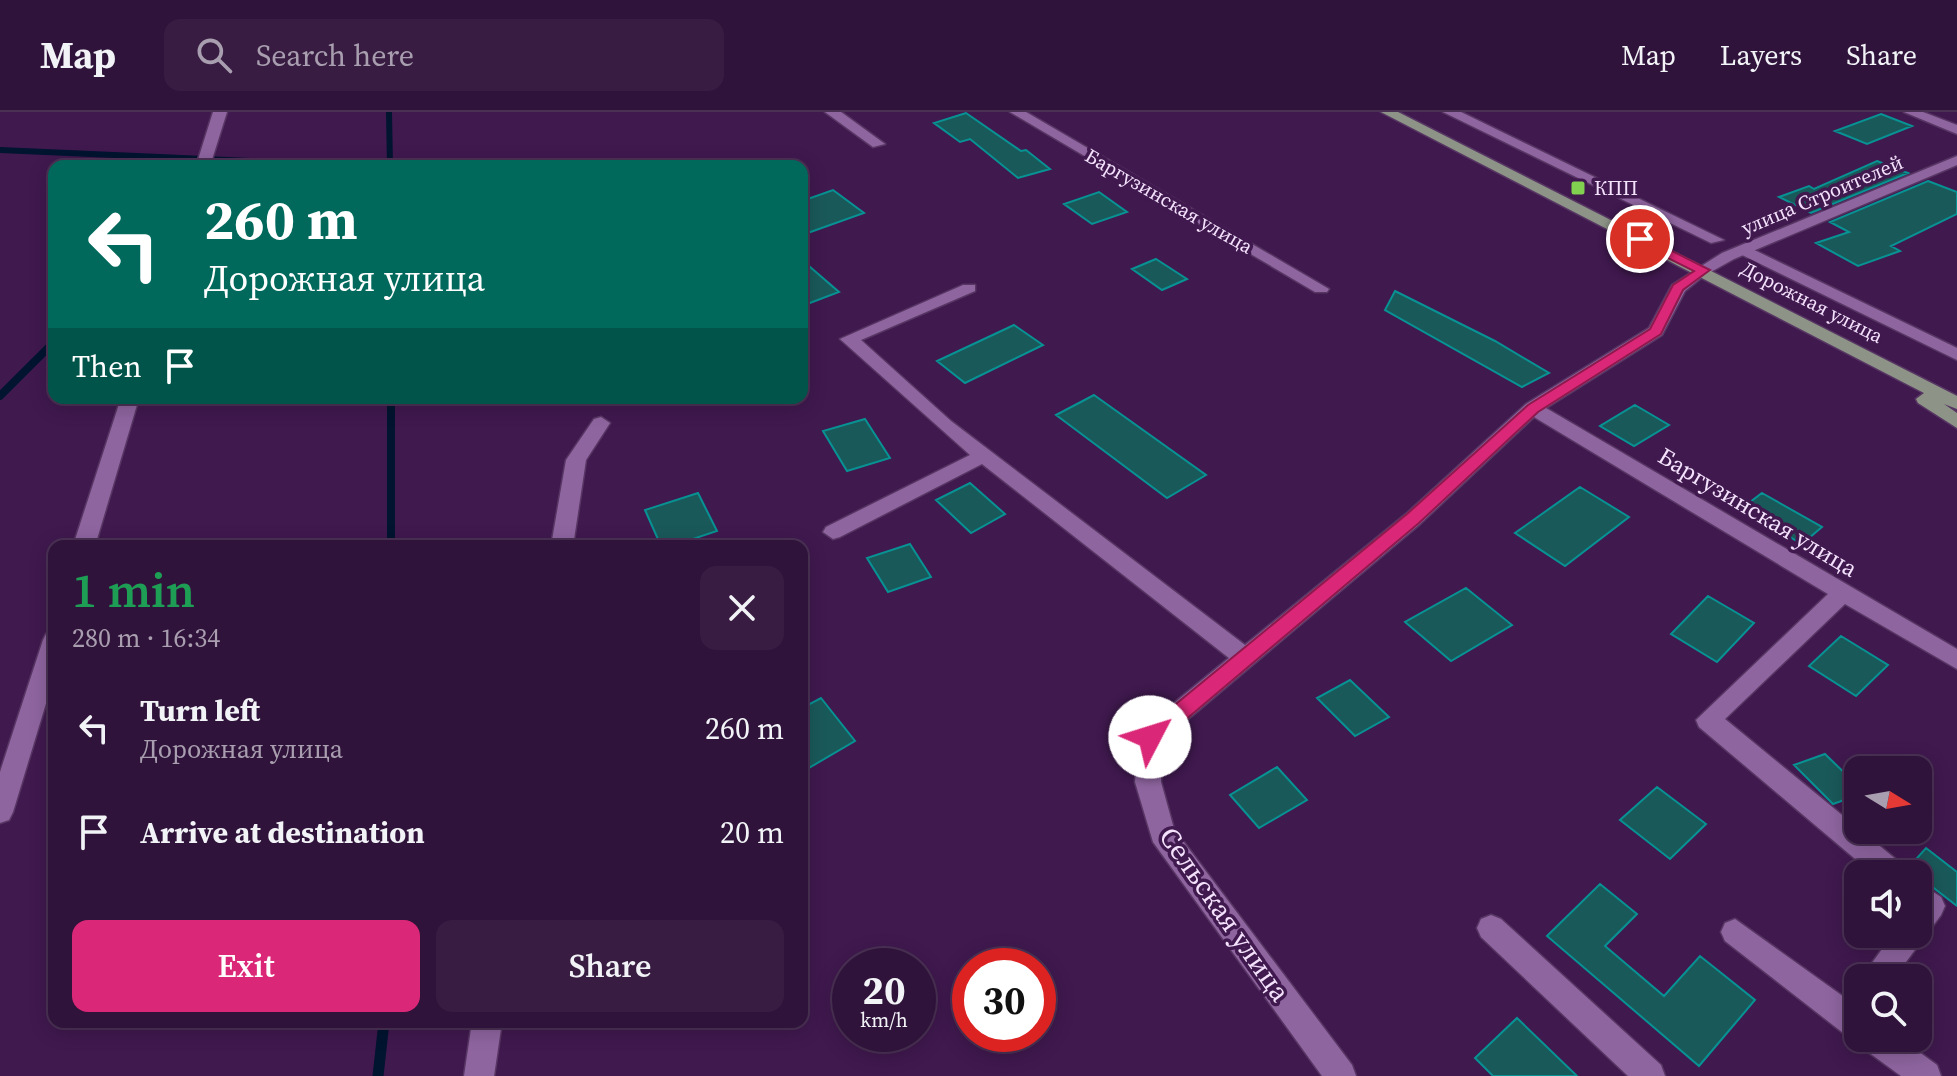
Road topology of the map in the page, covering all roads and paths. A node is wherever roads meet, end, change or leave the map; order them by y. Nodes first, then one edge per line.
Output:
1 (220, 112) edge
2 (832, 112) edge
3 (1017, 112) edge
4 (1388, 112) edge
5 (1450, 112) edge
6 (1911, 112) edge
7 (1957, 130) edge
8 (878, 144) dead end
9 (205, 160) edge
10 (1957, 160) edge
11 (1716, 240) dead end
12 (1744, 250) junction
13 (1703, 270) junction
14 (969, 288) dead end
15 (1321, 289) dead end
16 (1856, 349) junction
17 (1957, 355) edge
18 (1957, 403) edge
19 (128, 404) edge
20 (1533, 408) junction
21 (1957, 422) edge
22 (601, 423) dead end
23 (985, 455) junction
24 (833, 532) dead end
25 (86, 540) edge
26 (563, 540) edge
27 (1844, 592) junction
28 (1246, 658) junction
29 (48, 659) edge
30 (1957, 660) edge
31 (1150, 737) joint
32 (0, 812) edge
33 (1876, 860) edge
34 (1491, 928) dead end
35 (1735, 932) dead end
36 (1899, 948) edge
37 (1887, 964) edge
38 (1844, 1008) edge
39 (486, 1028) edge
40 (1894, 1052) edge
41 (479, 1076) edge
42 (1341, 1076) edge
43 (1650, 1076) edge
44 (1926, 1076) edge

1 - 9 street
2 - 8 street
3 - 15 street, Баргузинская улица
4 - 13 main road, Дорожная улица
5 - 11 street
6 - 7 street
10 - 12 street, улица Строителей
12 - 13 street, улица Строителей
12 - 17 street
13 - 16 main road, Дорожная улица
13 - 20 street, улица Строителей
14 - 23 street
16 - 18 main road, Дорожная улица
16 - 21 main road
19 - 25 street
20 - 27 street, Баргузинская улица
20 - 28 street, улица Строителей
22 - 26 street
23 - 24 street
23 - 28 street
27 - 30 street, Баргузинская улица
27 - 33 street
28 - 31 street, улица Строителей
29 - 32 street
31 - 42 street, Сельская улица
34 - 43 street
35 - 38 street
36 - 37 street
39 - 41 street
40 - 44 street

